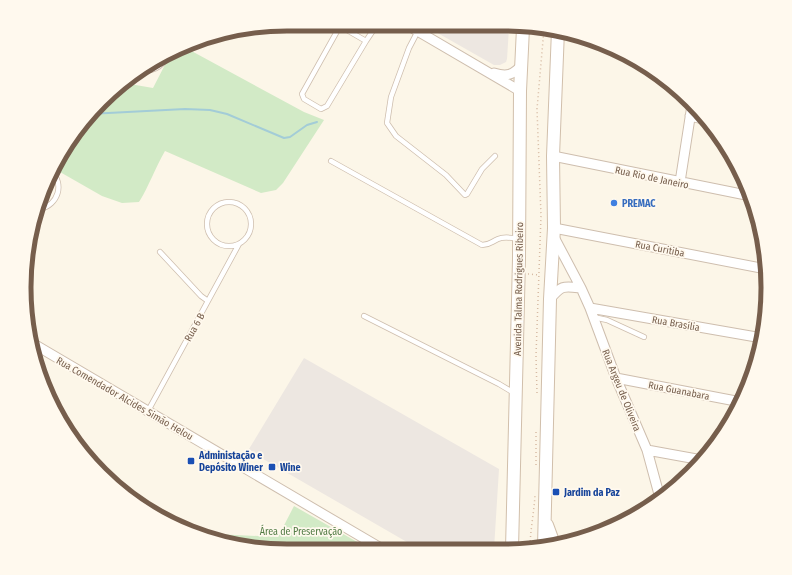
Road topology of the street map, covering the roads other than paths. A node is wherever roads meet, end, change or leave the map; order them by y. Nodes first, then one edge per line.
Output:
1 (337, 31) edge
2 (349, 31) edge
3 (373, 31) edge
4 (418, 31) edge
5 (422, 31) edge
6 (523, 32) edge
7 (558, 37) edge
8 (366, 41) junction
9 (162, 63) edge
10 (522, 65) junction
11 (150, 71) edge
12 (485, 71) junction
13 (520, 91) junction
14 (691, 111) edge
15 (690, 116) junction
16 (697, 118) edge
17 (495, 156) dead end
18 (553, 156) junction
19 (331, 161) dead end
20 (56, 177) edge
21 (680, 182) junction
22 (743, 194) edge
23 (44, 208) edge
24 (554, 232) junction
25 (519, 238) junction
26 (239, 244) junction
27 (160, 252) dead end
28 (760, 268) edge
29 (580, 288) junction
30 (550, 299) junction
31 (208, 301) junction
32 (591, 312) junction
33 (364, 316) dead end
34 (644, 337) dead end
35 (756, 337) edge
36 (38, 347) edge
37 (616, 378) junction
38 (516, 394) junction
39 (735, 401) edge
40 (148, 411) junction
41 (647, 450) junction
42 (695, 459) edge
43 (658, 493) edge
44 (545, 518) junction
45 (552, 539) edge
46 (368, 540) junction
47 (544, 541) edge
48 (366, 544) edge
49 (374, 544) edge
50 (512, 544) edge

1 - 8 lane
2 - 8 lane
3 - 8 lane
4 - 17 lane
5 - 12 street
6 - 10 main road, Avenida Talma Rodrigues Ribeiro
7 - 18 main road
9 - 11 lane
10 - 12 street
10 - 13 main road, Avenida Talma Rodrigues Ribeiro
12 - 13 street
13 - 25 main road, Avenida Talma Rodrigues Ribeiro
14 - 15 street
15 - 16 street
15 - 21 street
18 - 21 street, Rua Rio de Janeiro
18 - 24 main road
19 - 25 lane
20 - 23 lane
21 - 22 street, Rua Rio de Janeiro
24 - 28 street, Rua Curitiba
24 - 29 street, Rua Argeu de Oliveira
24 - 30 main road
25 - 38 main road, Avenida Talma Rodrigues Ribeiro
26 - 26 lane, Rua 6 B
26 - 31 lane, Rua 6 B
27 - 31 lane
29 - 30 street
29 - 32 street, Rua Argeu de Oliveira
30 - 44 main road
31 - 40 lane, Rua 6 B
32 - 34 lane
32 - 35 street, Rua Brasília
32 - 37 street, Rua Argeu de Oliveira
33 - 38 lane
36 - 40 street, Rua Comendador Alcides Simão Helou
37 - 39 street, Rua Guanabara
37 - 41 street, Rua Argeu de Oliveira
38 - 50 main road, Avenida Talma Rodrigues Ribeiro
40 - 46 street, Rua Comendador Alcides Simão Helou
41 - 42 street
41 - 43 street, Rua Argeu de Oliveira
44 - 45 main road
44 - 47 main road
46 - 48 lane
46 - 49 street, Rua Comendador Alcides Simão Helou

